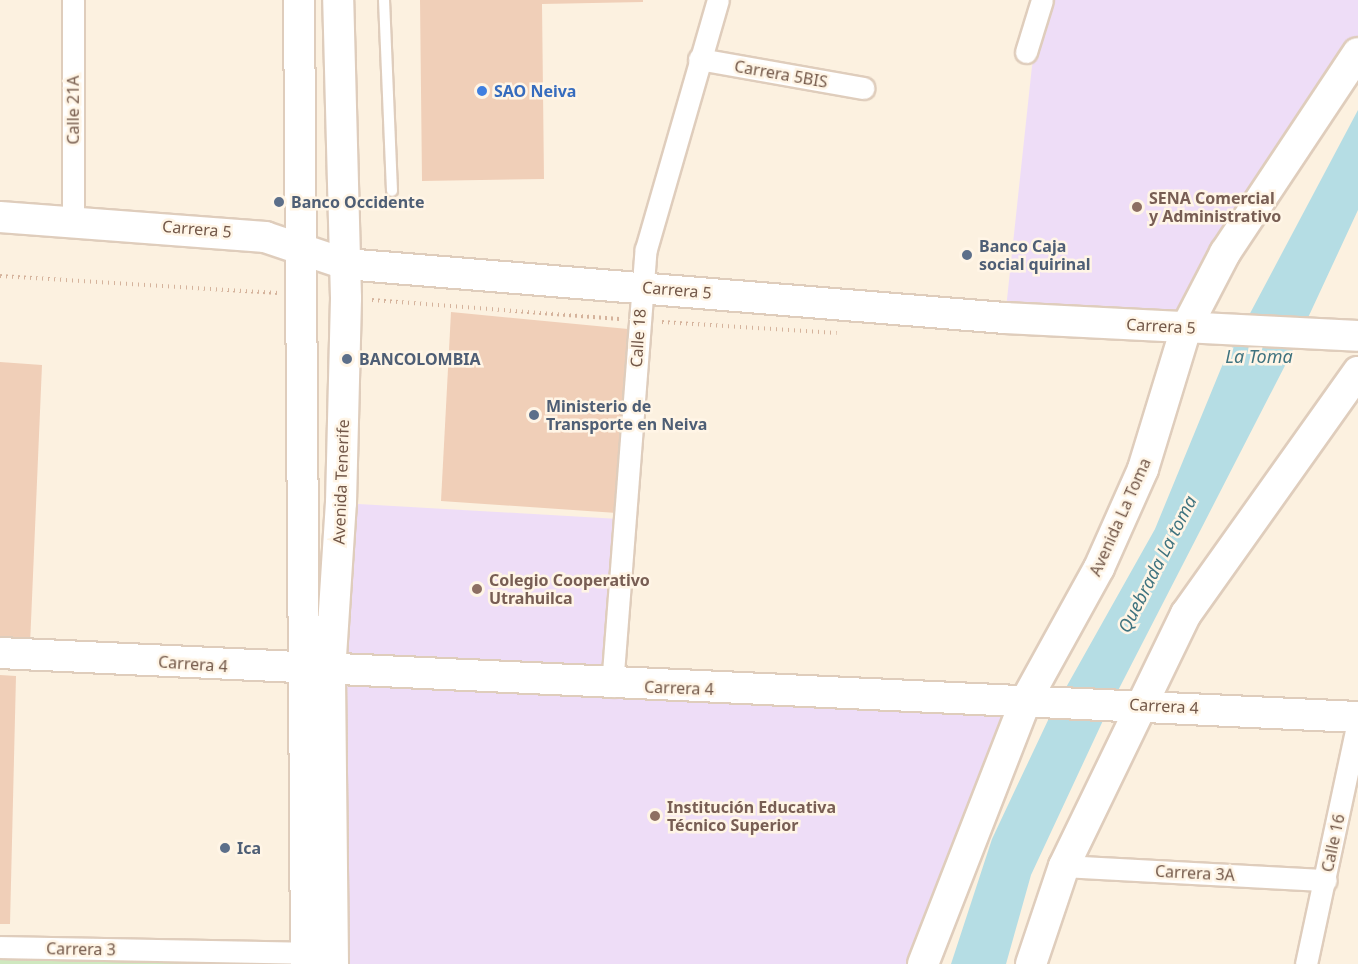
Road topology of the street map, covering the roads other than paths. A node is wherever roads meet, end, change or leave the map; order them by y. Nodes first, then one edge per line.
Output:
1 (73, 0) edge
2 (299, 0) edge
3 (338, 0) edge
4 (384, 0) edge
5 (718, 0) edge
6 (1042, 0) edge
7 (1026, 52) dead end
8 (1358, 53) edge
9 (699, 59) junction
10 (863, 88) dead end
11 (392, 191) dead end
12 (0, 217) edge
13 (73, 220) junction
14 (302, 250) junction
15 (345, 264) junction
16 (641, 287) junction
17 (1199, 328) junction
18 (1356, 336) edge
19 (1358, 372) edge
20 (0, 653) edge
21 (316, 672) junction
22 (612, 686) junction
23 (1025, 702) junction
24 (1126, 704) junction
25 (1358, 717) edge
26 (1358, 721) edge
27 (1064, 866) junction
28 (1326, 880) junction
29 (0, 947) edge
30 (315, 960) edge
31 (923, 964) edge
32 (1030, 964) edge
33 (1306, 964) edge

1 - 13 street, Calle 21A
2 - 14 main road, Avenida Tenerife
3 - 15 main road, Avenida Tenerife
4 - 11 lane
5 - 9 street, Calle 18
6 - 7 street
8 - 17 main road, Avenida La Toma
9 - 10 street, Carrera 5BIS
9 - 16 street, Calle 18
12 - 13 main road, Carrera 5
13 - 14 main road, Carrera 5
14 - 15 main road, Carrera 5
14 - 21 main road, Avenida Tenerife
15 - 16 main road, Carrera 5
15 - 21 main road, Avenida Tenerife
16 - 17 main road, Carrera 5
16 - 22 street, Calle 18
17 - 18 main road, Carrera 5
17 - 23 main road, Avenida La Toma
19 - 24 main road
20 - 21 main road, Carrera 4
21 - 22 main road, Carrera 4
21 - 30 main road, Avenida Tenerife
22 - 23 main road, Carrera 4
23 - 24 main road, Carrera 4
23 - 31 main road, Avenida La Toma
24 - 25 main road, Carrera 4
24 - 27 main road
26 - 28 street, Calle 16
27 - 28 street, Carrera 3A
27 - 32 main road
28 - 33 street, Calle 16
29 - 30 street, Carrera 3

